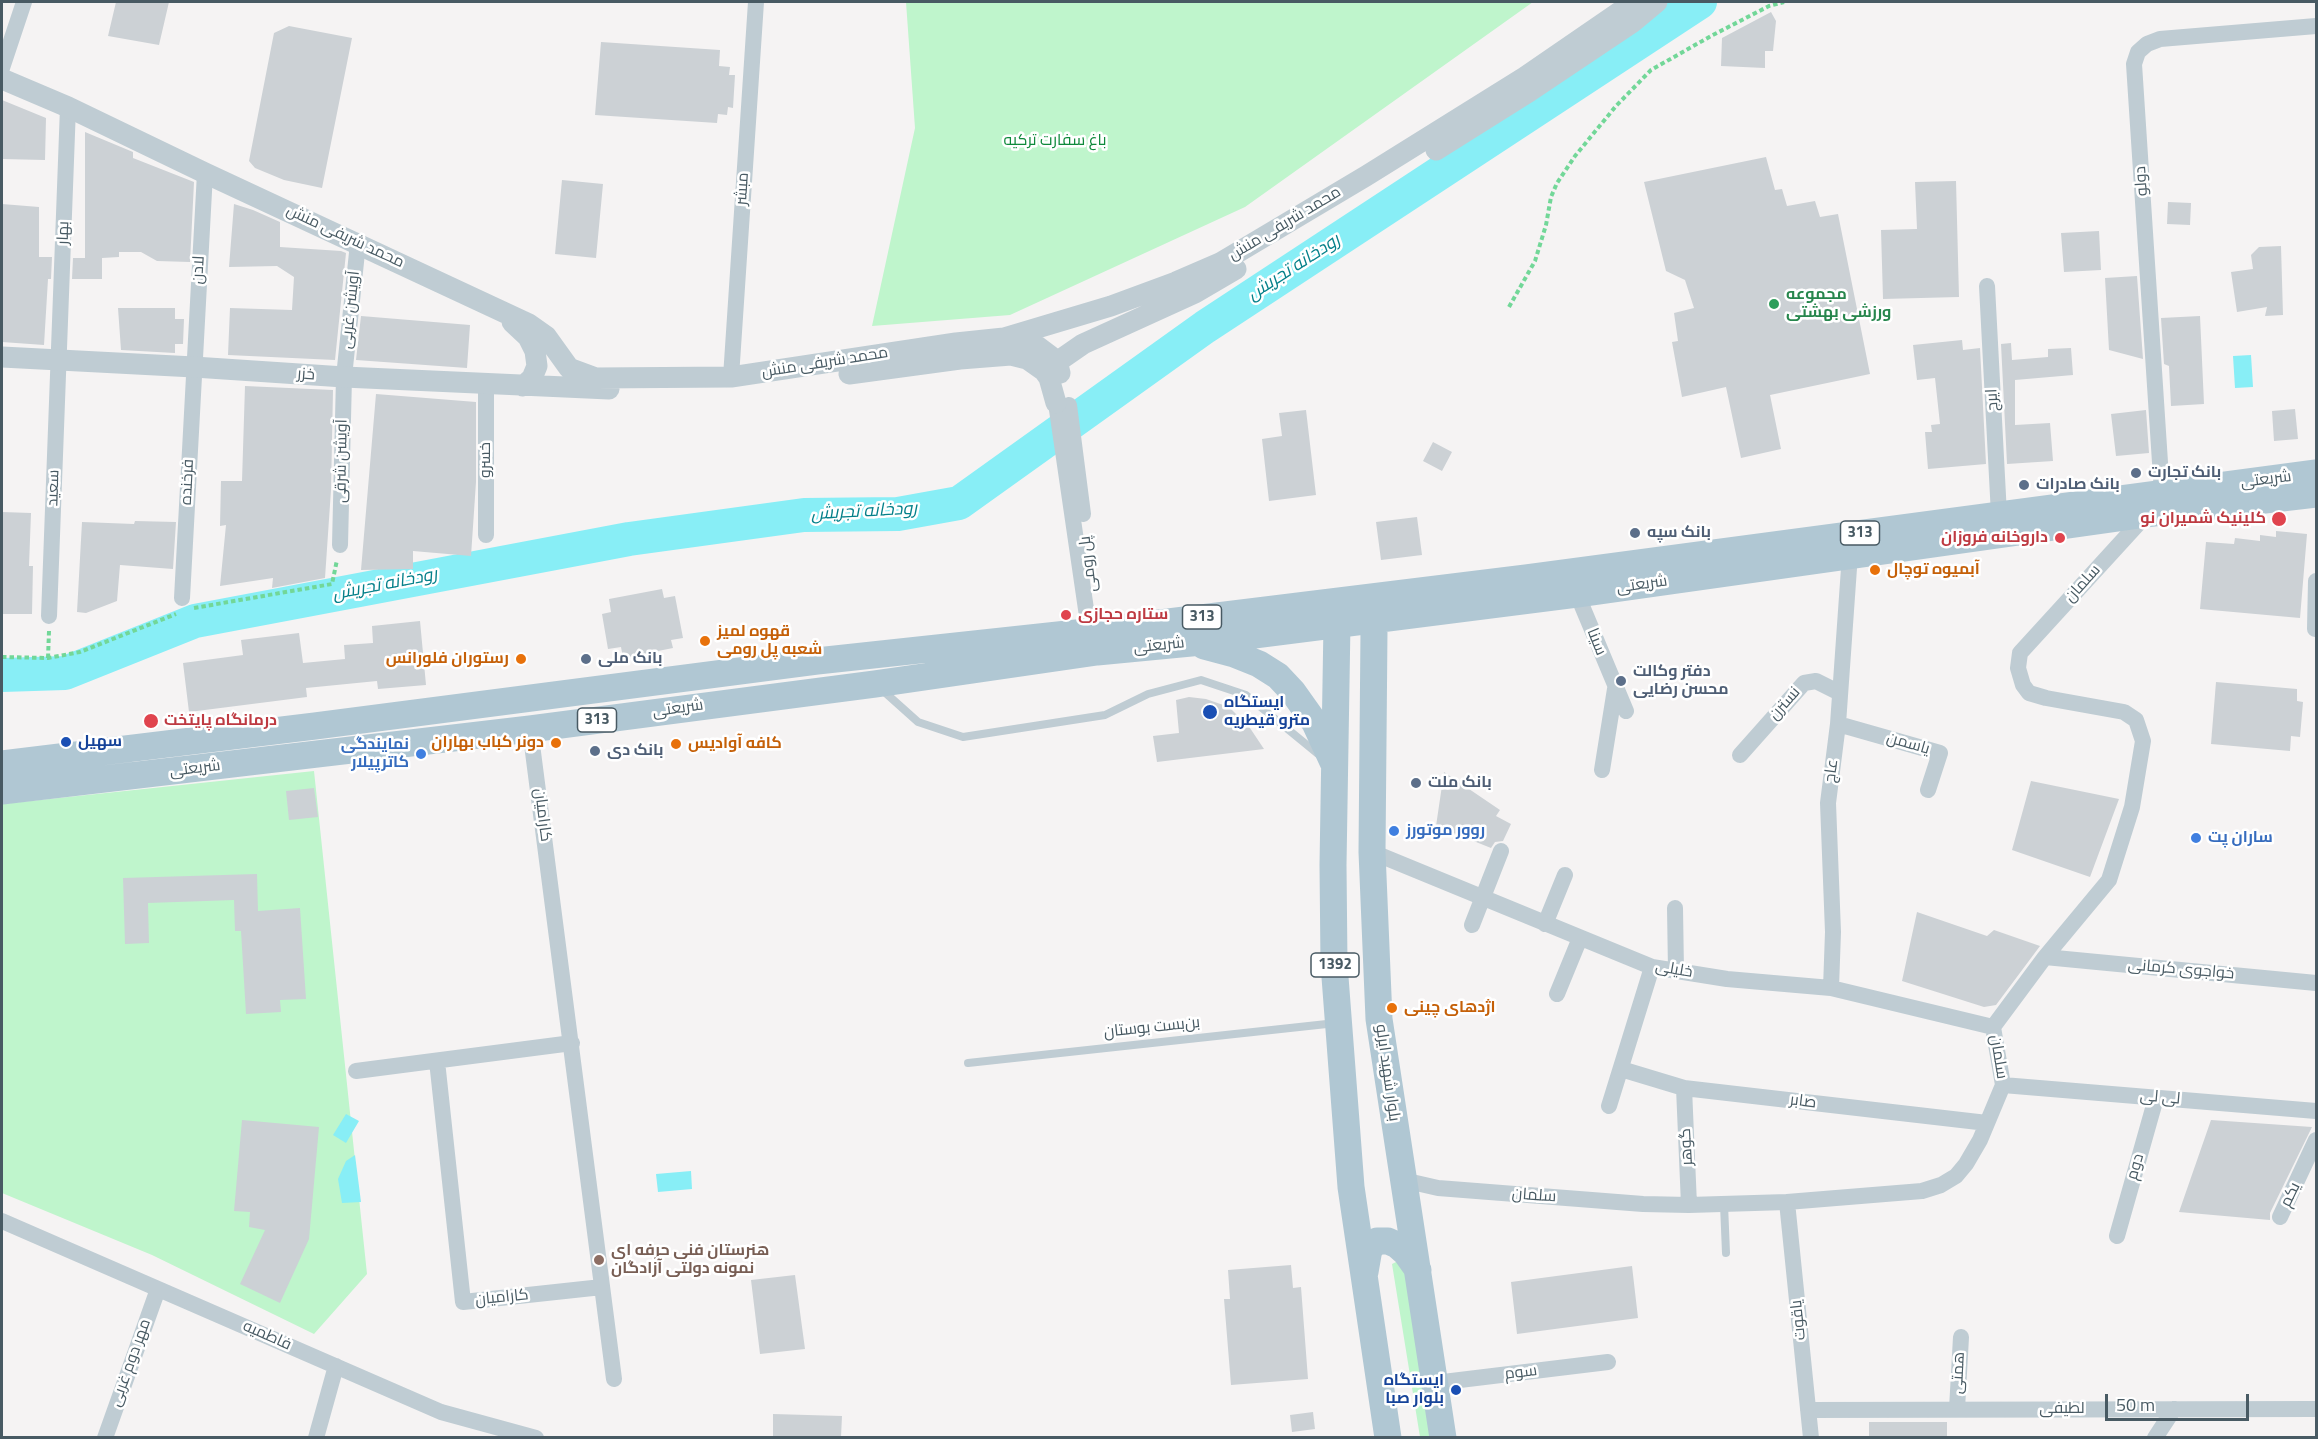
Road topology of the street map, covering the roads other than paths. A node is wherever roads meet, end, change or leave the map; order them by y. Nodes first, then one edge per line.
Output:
1 (24, 2) edge
2 (756, 2) edge
3 (1634, 2) edge
4 (1657, 2) edge
5 (2316, 26) edge
6 (2, 68) edge
7 (2, 79) edge
8 (68, 106) junction
9 (205, 173) junction
10 (358, 243) junction
11 (1987, 286) dead end
12 (489, 304) junction
13 (1007, 346) junction
14 (2, 357) edge
15 (59, 360) junction
16 (1050, 366) junction
17 (194, 367) junction
18 (345, 377) junction
19 (731, 377) junction
20 (486, 384) junction
21 (523, 386) junction
22 (610, 389) joint
23 (1063, 404) joint
24 (2316, 473) edge
25 (2316, 494) edge
26 (2155, 503) junction
27 (2000, 514) junction
28 (486, 535) dead end
29 (340, 545) road end
30 (1850, 554) junction
31 (2316, 580) edge
32 (1577, 594) junction
33 (185, 606) road end
34 (1372, 608) junction
35 (1336, 612) junction
36 (49, 616) road end
37 (2315, 629) dead end
38 (1095, 631) junction
39 (1191, 643) junction
40 (875, 684) junction
41 (1616, 689) junction
42 (1840, 693) junction
43 (1626, 711) dead end
44 (1838, 724) junction
45 (531, 729) junction
46 (1740, 754) dead end
47 (2, 764) edge
48 (1336, 770) junction
49 (1602, 770) dead end
50 (1928, 790) dead end
51 (2, 791) edge
52 (1501, 851) dead end
53 (1372, 852) junction
54 (1565, 875) dead end
55 (1482, 899) junction
56 (1675, 908) dead end
57 (1545, 924) junction
58 (1472, 925) dead end
59 (1580, 938) junction
60 (2045, 957) junction
61 (1652, 967) junction
62 (1676, 971) junction
63 (2316, 983) edge
64 (1831, 988) junction
65 (1557, 994) dead end
66 (1339, 1023) junction
67 (1993, 1027) junction
68 (572, 1043) junction
69 (437, 1061) junction
70 (968, 1063) dead end
71 (1621, 1069) junction
72 (356, 1071) dead end
73 (2003, 1085) junction
74 (1684, 1088) junction
75 (2156, 1098) junction
76 (1609, 1106) dead end
77 (2316, 1111) edge
78 (1988, 1123) junction
79 (2316, 1144) edge
80 (1403, 1180) junction
81 (1787, 1202) junction
82 (1724, 1204) junction
83 (1689, 1205) junction
84 (2280, 1217) dead end
85 (2, 1221) edge
86 (2117, 1236) dead end
87 (1726, 1253) dead end
88 (1418, 1270) junction
89 (1364, 1281) junction
90 (602, 1287) junction
91 (158, 1289) junction
92 (1961, 1337) dead end
93 (1608, 1362) dead end
94 (336, 1366) junction
95 (614, 1379) dead end
96 (1435, 1383) junction
97 (1383, 1405) junction
98 (1957, 1409) junction
99 (2174, 1409) junction
100 (2316, 1409) edge
101 (1808, 1410) junction
102 (520, 1436) edge
103 (105, 1437) edge
104 (316, 1437) edge
105 (536, 1437) edge
106 (1377, 1437) edge
107 (1388, 1437) edge
108 (1443, 1437) edge
109 (1811, 1437) edge
110 (2155, 1437) edge

1 - 6 street
2 - 19 street, مبشر
3 - 13 street, محمد شریفی منش
4 - 16 street, محمد شریفی منش
5 - 26 street, دولو
7 - 8 street, محمد شریفی منش
8 - 9 street, محمد شریفی منش
8 - 15 street, بهار
9 - 10 street, محمد شریفی منش
9 - 17 street, لادن
10 - 12 street, محمد شریفی منش
10 - 18 street, آویشن غربی
11 - 27 street, ایرج
12 - 19 street, محمد شریفی منش
12 - 21 street
13 - 16 street
13 - 19 street, محمد شریفی منش
13 - 22 street, محمد شریفی منش
14 - 15 street, خزر
15 - 17 street, خزر
15 - 36 street, سعید
16 - 23 street, پل رومی
17 - 18 street, خزر
17 - 33 street, فرخنده
18 - 20 street, خزر
18 - 29 street, آویشن شرقی
20 - 21 street, خزر
20 - 28 street, خسرو
21 - 22 street, خزر
23 - 38 street, پل رومی
24 - 26 main road, شریعتی / 313
25 - 26 main road, شریعتی / 313
26 - 27 main road, شریعتی / 313
26 - 30 main road, شریعتی / 313
26 - 60 street, سلمان
27 - 34 main road, شریعتی / 313
30 - 32 main road, شریعتی / 313
30 - 42 street, عاج
31 - 37 street
32 - 34 main road, شریعتی / 313
32 - 41 street, سینا
34 - 35 main road, شریعتی / 313
34 - 53 main road, بلوار شهید ایرلو / 1392
35 - 38 main road, شریعتی / 313
35 - 39 main road, شریعتی / 313
35 - 48 main road, 1392
38 - 47 main road, شریعتی / 313
39 - 40 main road, شریعتی / 313
39 - 48 main road
40 - 45 main road, شریعتی / 313
40 - 48 lane
41 - 43 street, سینا
41 - 49 street
42 - 44 street, عاج
42 - 46 street, نسترن
44 - 50 street, یاسمن
44 - 64 street, عاج
45 - 51 main road, شریعتی / 313
45 - 68 street, کارامیان
48 - 66 main road, 1392
52 - 55 street
53 - 55 street, خلیلی
53 - 80 main road, بلوار شهید ایرلو / 1392
54 - 57 street
55 - 57 street, خلیلی
55 - 58 street
56 - 62 street
57 - 59 street, خلیلی
59 - 61 street, خلیلی
59 - 65 street
60 - 63 street, خواجوی کرمانی
60 - 67 street, سلمان
61 - 62 street, خلیلی
61 - 71 street
62 - 64 street, خلیلی
64 - 67 street, خلیلی
66 - 70 lane, بن‌بست بوستان
66 - 89 main road, 1392
67 - 73 street, سلمان
68 - 69 street
68 - 90 street, کارامیان
69 - 72 street
69 - 90 street, کارامیان
71 - 74 street, صابر
71 - 76 street
73 - 75 street, لی لی
73 - 78 street, سلمان
74 - 78 street, صابر
74 - 83 street, گوهر
75 - 77 street, لی لی
75 - 86 street, دوم
78 - 81 street, سلمان
79 - 84 street, یکم
80 - 83 street, سلمان
80 - 88 main road, بلوار شهید ایرلو / 1392
81 - 82 street, سلمان
81 - 101 street, یاقوت
82 - 83 street, سلمان
82 - 87 lane
85 - 91 street, فاطمیه
88 - 89 main road
88 - 96 main road, بلوار شهید ایرلو / 1392
89 - 97 main road, 1392
90 - 95 street
91 - 94 street, فاطمیه
91 - 103 street, مهر دوم غربی
92 - 98 street, همتی
93 - 96 street, سوم
94 - 102 street, فاطمیه
94 - 104 street
96 - 108 main road, بلوار شهید ایرلو / 1392
97 - 106 street
97 - 107 main road, 1392
98 - 99 street, لطیفی
98 - 101 street, لطیفی
99 - 100 street, لطیفی
99 - 110 street
101 - 109 street, یاقوت
102 - 105 street, فاطمیه

